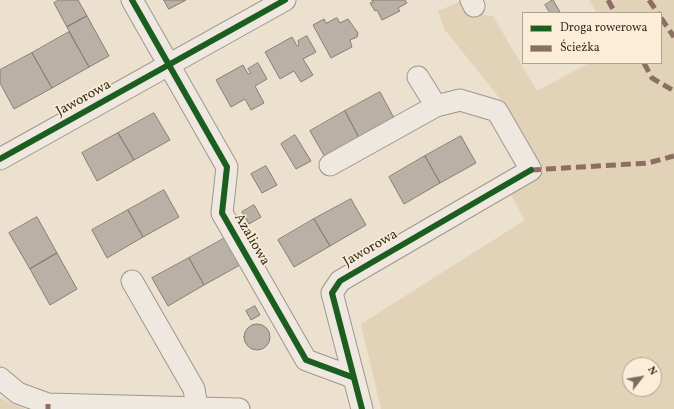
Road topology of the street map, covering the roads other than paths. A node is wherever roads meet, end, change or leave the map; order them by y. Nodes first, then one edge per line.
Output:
1 (132, 0) edge
2 (285, 0) edge
3 (168, 66) junction
4 (418, 77) dead end
5 (436, 106) junction
6 (0, 159) edge
7 (330, 165) dead end
8 (132, 281) dead end
9 (0, 378) edge
10 (352, 378) junction
11 (197, 407) junction
12 (239, 409) edge
13 (362, 409) edge

1 - 3 street, Azaliowa
2 - 3 street, Jaworowa
3 - 6 street, Jaworowa
3 - 10 street, Azaliowa
4 - 5 street
5 - 7 street
5 - 10 street, Jaworowa
8 - 11 street
9 - 11 street
10 - 13 street, Jaworowa
11 - 12 street

